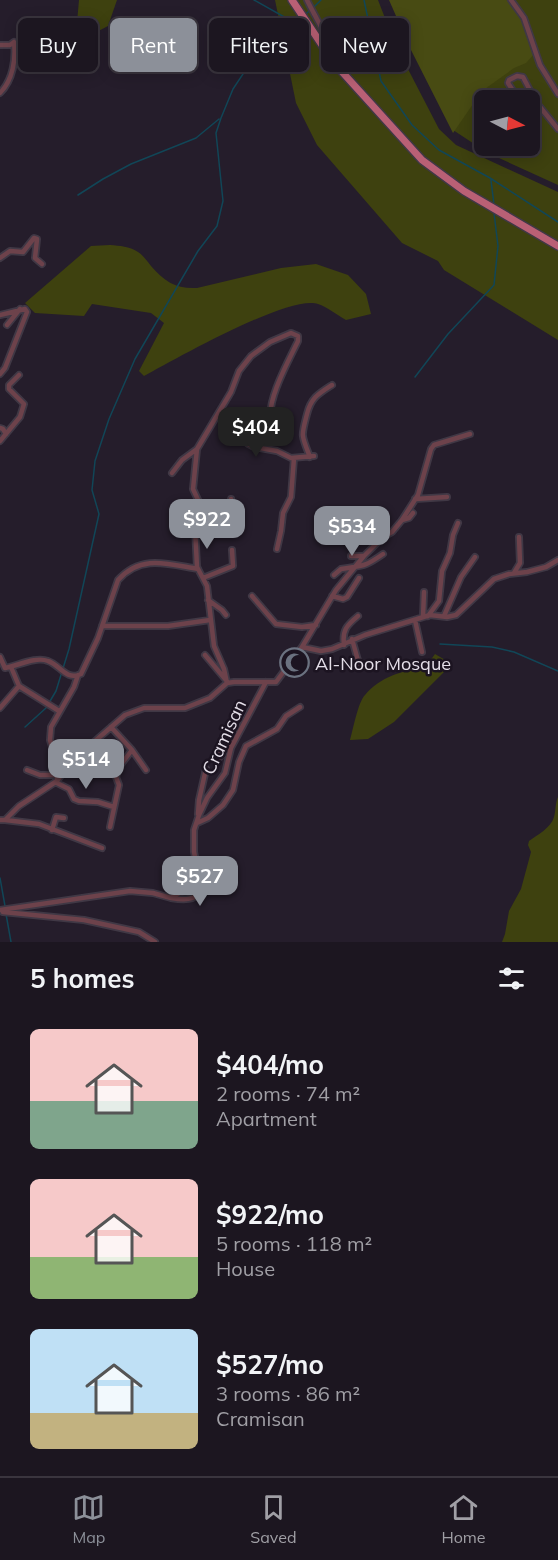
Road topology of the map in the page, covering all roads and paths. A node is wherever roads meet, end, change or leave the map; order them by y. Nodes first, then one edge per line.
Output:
1 (292, 0) edge
2 (307, 0) edge
3 (511, 0) edge
4 (321, 29) edge
5 (321, 44) edge
6 (0, 45) edge
7 (342, 72) edge
8 (513, 90) edge
9 (530, 90) edge
10 (0, 93) edge
11 (558, 94) edge
12 (540, 107) edge
13 (558, 129) edge
14 (558, 246) edge
15 (0, 258) edge
16 (42, 264) dead end
17 (20, 309) junction
18 (0, 315) edge
19 (7, 325) dead end
20 (0, 374) edge
21 (19, 375) dead end
22 (332, 385) dead end
23 (220, 411) junction
24 (0, 428) edge
25 (6, 434) junction
26 (470, 434) dead end
27 (283, 436) dead end
28 (0, 441) edge
29 (197, 449) junction
30 (294, 458) junction
31 (172, 472) dead end
32 (447, 497) dead end
33 (231, 499) dead end
34 (415, 499) junction
35 (198, 508) junction
36 (413, 513) dead end
37 (402, 520) junction
38 (458, 523) dead end
39 (519, 537) dead end
40 (277, 549) dead end
41 (232, 550) dead end
42 (383, 554) dead end
43 (351, 556) dead end
44 (364, 556) junction
45 (475, 557) dead end
46 (558, 560) edge
47 (354, 568) junction
48 (198, 569) junction
49 (514, 573) junction
50 (334, 575) dead end
51 (203, 578) junction
52 (359, 578) dead end
53 (424, 592) dead end
54 (252, 596) dead end
55 (332, 596) junction
56 (208, 600) junction
57 (226, 615) dead end
58 (358, 616) dead end
59 (444, 616) junction
60 (425, 617) junction
61 (210, 620) junction
62 (415, 620) junction
63 (316, 625) junction
64 (102, 626) junction
65 (352, 639) junction
66 (344, 645) junction
67 (302, 647) junction
68 (422, 652) dead end
69 (205, 655) dead end
70 (0, 657) edge
71 (360, 664) dead end
72 (11, 667) junction
73 (78, 675) junction
74 (226, 682) junction
75 (266, 682) junction
76 (19, 686) junction
77 (300, 707) dead end
78 (0, 708) edge
79 (59, 711) junction
80 (111, 727) junction
81 (236, 738) junction
82 (132, 750) junction
83 (219, 752) dead end
84 (206, 769) dead end
85 (27, 770) dead end
86 (146, 770) dead end
87 (56, 779) junction
88 (114, 807) junction
89 (64, 818) dead end
90 (3, 820) edge
91 (197, 821) junction
92 (110, 826) dead end
93 (52, 830) junction
94 (102, 848) dead end
95 (198, 871) tunnel mouth
96 (202, 883) dead end
97 (189, 887) dead end
98 (171, 898) junction
99 (0, 911) edge
100 (155, 942) edge

1 - 5 main road
2 - 4 street
3 - 11 street
6 - 10 street
7 - 14 main road
8 - 9 street
12 - 13 street
15 - 16 street
17 - 18 street
17 - 19 street
17 - 20 street
21 - 25 street
22 - 30 street
23 - 27 street
23 - 29 street
23 - 30 street
24 - 25 street
25 - 28 street
26 - 34 street
29 - 31 street
29 - 35 street
30 - 40 street
32 - 34 street
33 - 35 street
34 - 37 street
35 - 48 street
36 - 37 street
37 - 44 street
38 - 60 street
39 - 49 street
41 - 51 street
42 - 47 street
43 - 44 street
44 - 47 street
45 - 59 street
46 - 49 street
47 - 50 street
47 - 55 street
48 - 51 street
48 - 64 street
49 - 59 street
51 - 56 street
52 - 55 street
53 - 60 street
54 - 63 street
55 - 63 street
56 - 57 street
56 - 61 street
58 - 66 street
59 - 60 street
60 - 62 street
61 - 64 street
61 - 74 street
62 - 65 street
62 - 68 street
63 - 67 street
64 - 73 street
65 - 66 street
65 - 71 street
66 - 67 street
67 - 75 street
69 - 74 street
70 - 72 street
72 - 73 street
72 - 76 street
73 - 79 street
74 - 75 street
74 - 80 street
75 - 81 street, Cramisan
76 - 78 street
76 - 79 street
77 - 91 street
79 - 87 street
80 - 82 street
80 - 87 street
81 - 83 street
81 - 91 street, Cramisan
82 - 86 street
82 - 88 street
84 - 91 street
85 - 87 street
87 - 88 street
87 - 90 street
88 - 92 street
89 - 93 street
90 - 93 street
91 - 95 street, Cramisan
93 - 94 street
96 - 98 street
97 - 98 street
98 - 99 street
99 - 100 street

